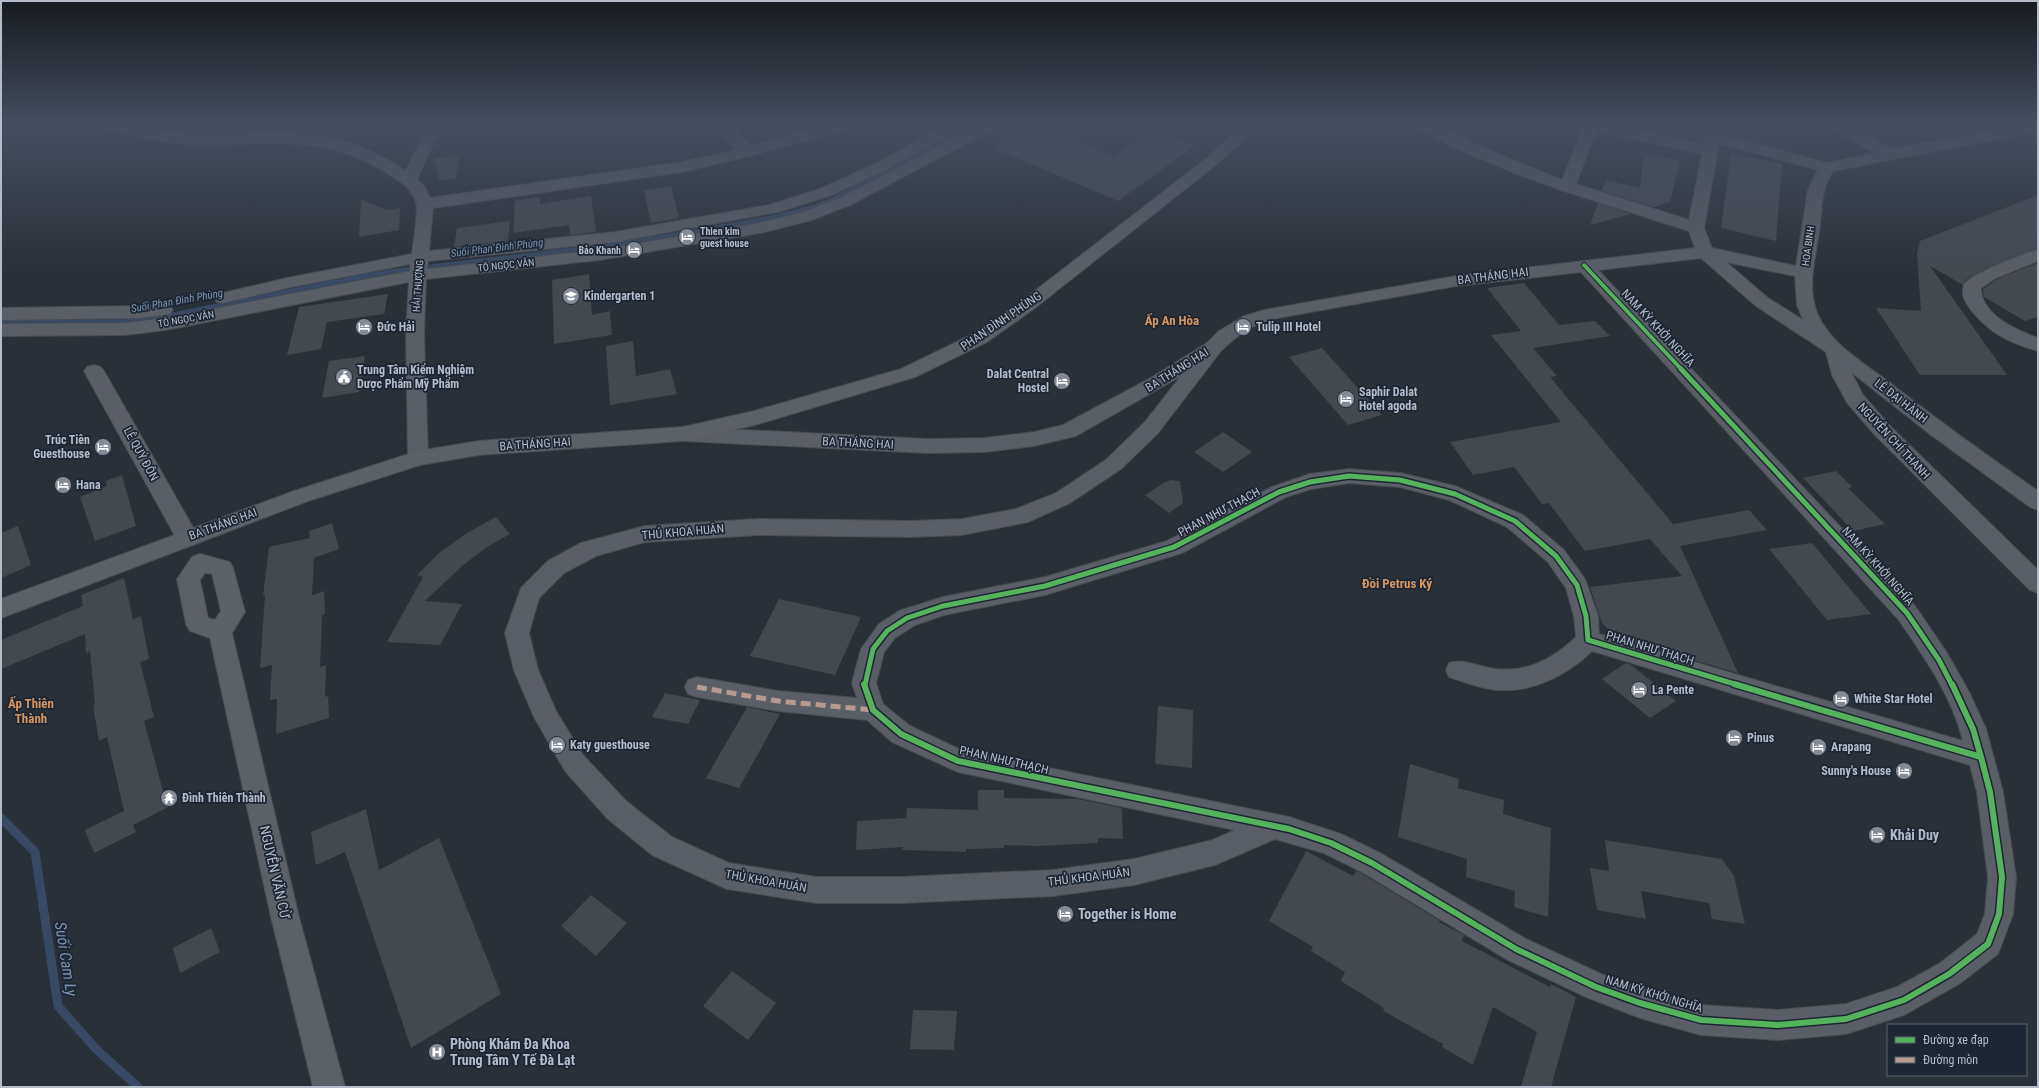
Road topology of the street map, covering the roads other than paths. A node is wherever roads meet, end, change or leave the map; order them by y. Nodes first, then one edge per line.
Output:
1 (403, 176) edge
2 (411, 176) edge
3 (630, 176) edge
4 (860, 176) edge
5 (894, 176) edge
6 (1193, 176) edge
7 (1534, 176) edge
8 (1572, 176) edge
9 (1705, 176) edge
10 (1821, 176) edge
11 (409, 180) junction
12 (1567, 187) junction
13 (426, 204) junction
14 (1696, 228) junction
15 (1705, 252) junction
16 (2038, 255) edge
17 (1584, 265) junction
18 (419, 266) junction
19 (1804, 273) junction
20 (1, 314) edge
21 (1, 330) edge
22 (2038, 345) edge
23 (1214, 347) junction
24 (1834, 349) junction
25 (94, 371) dead end
26 (683, 434) junction
27 (418, 458) junction
28 (2038, 502) edge
29 (187, 537) junction
30 (200, 563) junction
31 (2038, 584) edge
32 (1, 608) edge
33 (220, 632) junction
34 (1588, 640) junction
35 (1458, 670) dead end
36 (697, 687) dead end
37 (873, 710) junction
38 (1981, 757) junction
39 (1272, 827) junction
40 (329, 1087) edge

1 - 11 street
2 - 11 street
3 - 13 street
4 - 18 street, TÔ NGỌC VÂN
5 - 18 street, TÔ NGỌC VÂN
6 - 26 main road, PHAN ĐÌNH PHÙNG
7 - 12 street
8 - 12 street
9 - 14 street
10 - 19 street, HOA BINH
11 - 13 street
12 - 14 street
13 - 18 street, HẢI THƯỢNG
14 - 15 street
15 - 17 street, BA THÁNG HAI
15 - 19 street, HOA BINH
15 - 24 street
16 - 22 street
17 - 23 street, BA THÁNG HAI
17 - 38 street, NAM KỲ KHỞI NGHĨA
18 - 20 street, TÔ NGỌC VÂN
18 - 21 street, TÔ NGỌC VÂN
18 - 27 street, HẢI THƯỢNG
19 - 24 street, LÊ ĐẠI HÀNH
23 - 26 street, BA THÁNG HAI
23 - 39 street, THỦ KHOA HUÂN
24 - 28 street, LÊ ĐẠI HÀNH
24 - 31 street, NGUYỄN CHÍ THANH
25 - 29 street, LÊ QUÝ ĐÔN
26 - 27 main road, BA THÁNG HAI
27 - 29 main road, BA THÁNG HAI
29 - 30 main road
29 - 32 main road, BA THÁNG HAI
30 - 33 main road
30 - 33 main road
33 - 40 main road, NGUYỄN VĂN CỪ
34 - 35 street, PHAN NHƯ THẠCH
34 - 37 street, PHAN NHƯ THẠCH
34 - 38 street, PHAN NHƯ THẠCH
36 - 37 street
37 - 39 street, PHAN NHƯ THẠCH
38 - 39 street, NAM KỲ KHỞI NGHĨA

